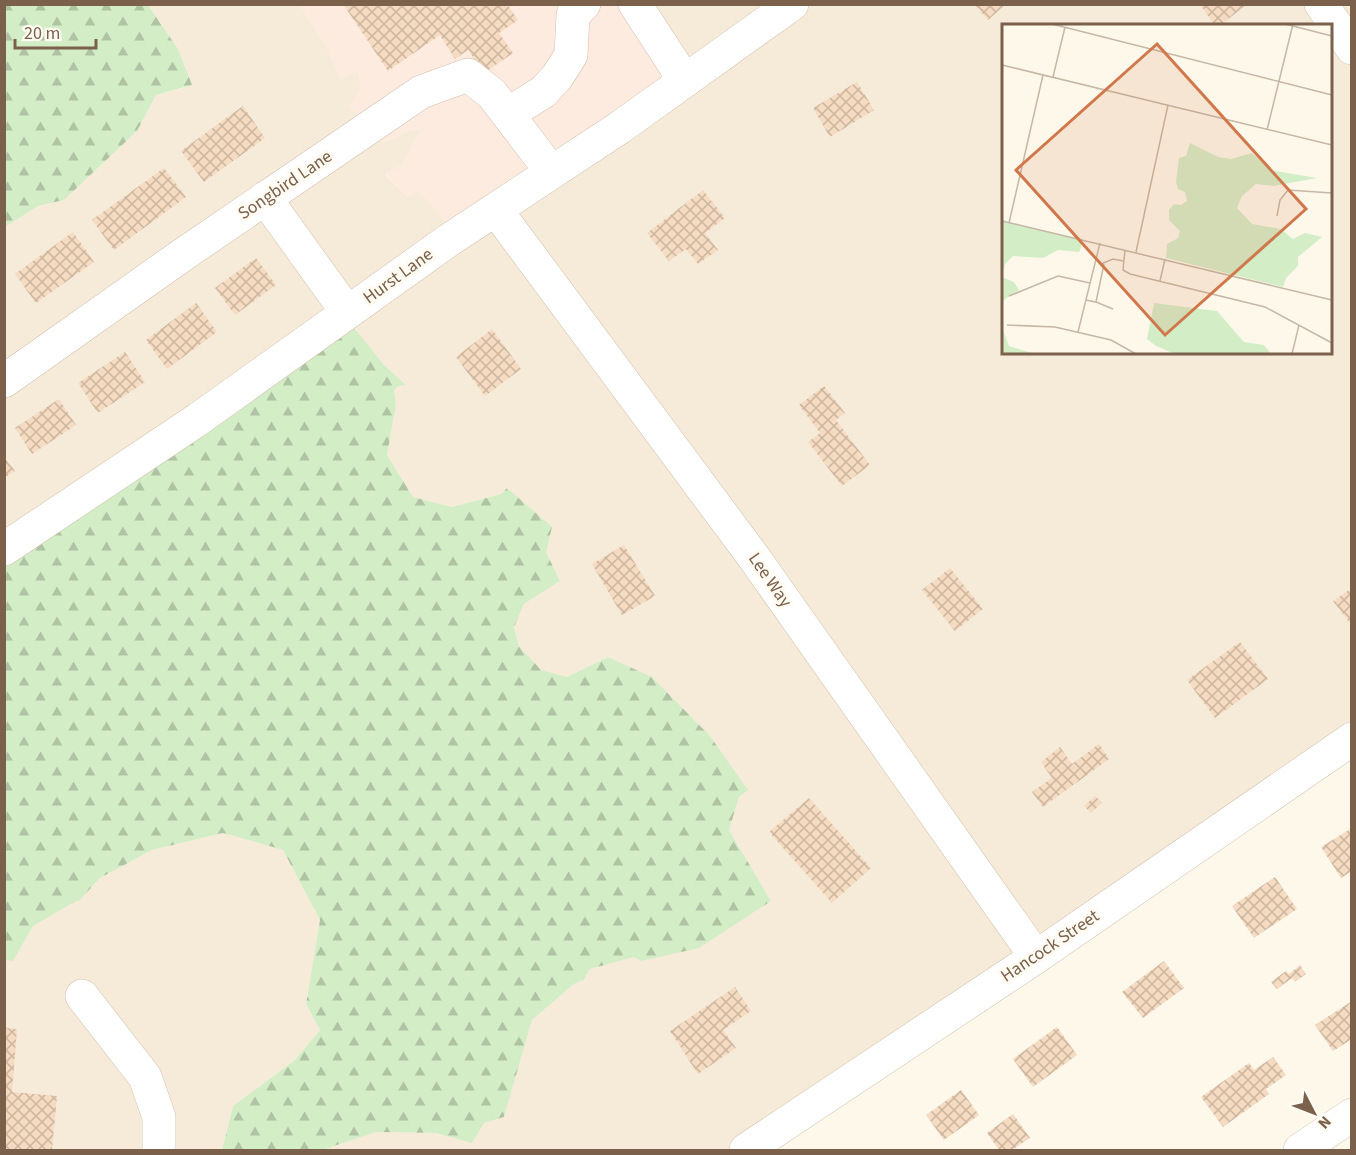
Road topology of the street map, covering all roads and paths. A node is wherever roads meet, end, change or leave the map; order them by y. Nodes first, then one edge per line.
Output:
1 (635, 4) edge
2 (792, 4) edge
3 (1321, 4) edge
4 (573, 8) edge
5 (1352, 48) edge
6 (685, 81) junction
7 (508, 114) junction
8 (551, 171) junction
9 (265, 198) junction
10 (496, 210) junction
11 (348, 312) junction
12 (4, 381) edge
13 (4, 549) edge
14 (1352, 739) edge
15 (1036, 957) junction
16 (82, 996) dead end
17 (1352, 1115) edge
18 (159, 1150) edge
19 (746, 1150) edge
20 (1300, 1150) edge

1 - 6 street
2 - 6 street, Hurst Lane
3 - 5 street
4 - 7 street
6 - 8 street, Hurst Lane
7 - 8 street, Songbird Lane
7 - 9 street, Songbird Lane
8 - 10 street, Hurst Lane
9 - 11 street
9 - 12 street, Songbird Lane
10 - 11 street, Hurst Lane
10 - 15 street, Lee Way
11 - 13 street, Hurst Lane
14 - 15 street, Hancock Street
15 - 19 street, Hancock Street
16 - 18 street
17 - 20 street

